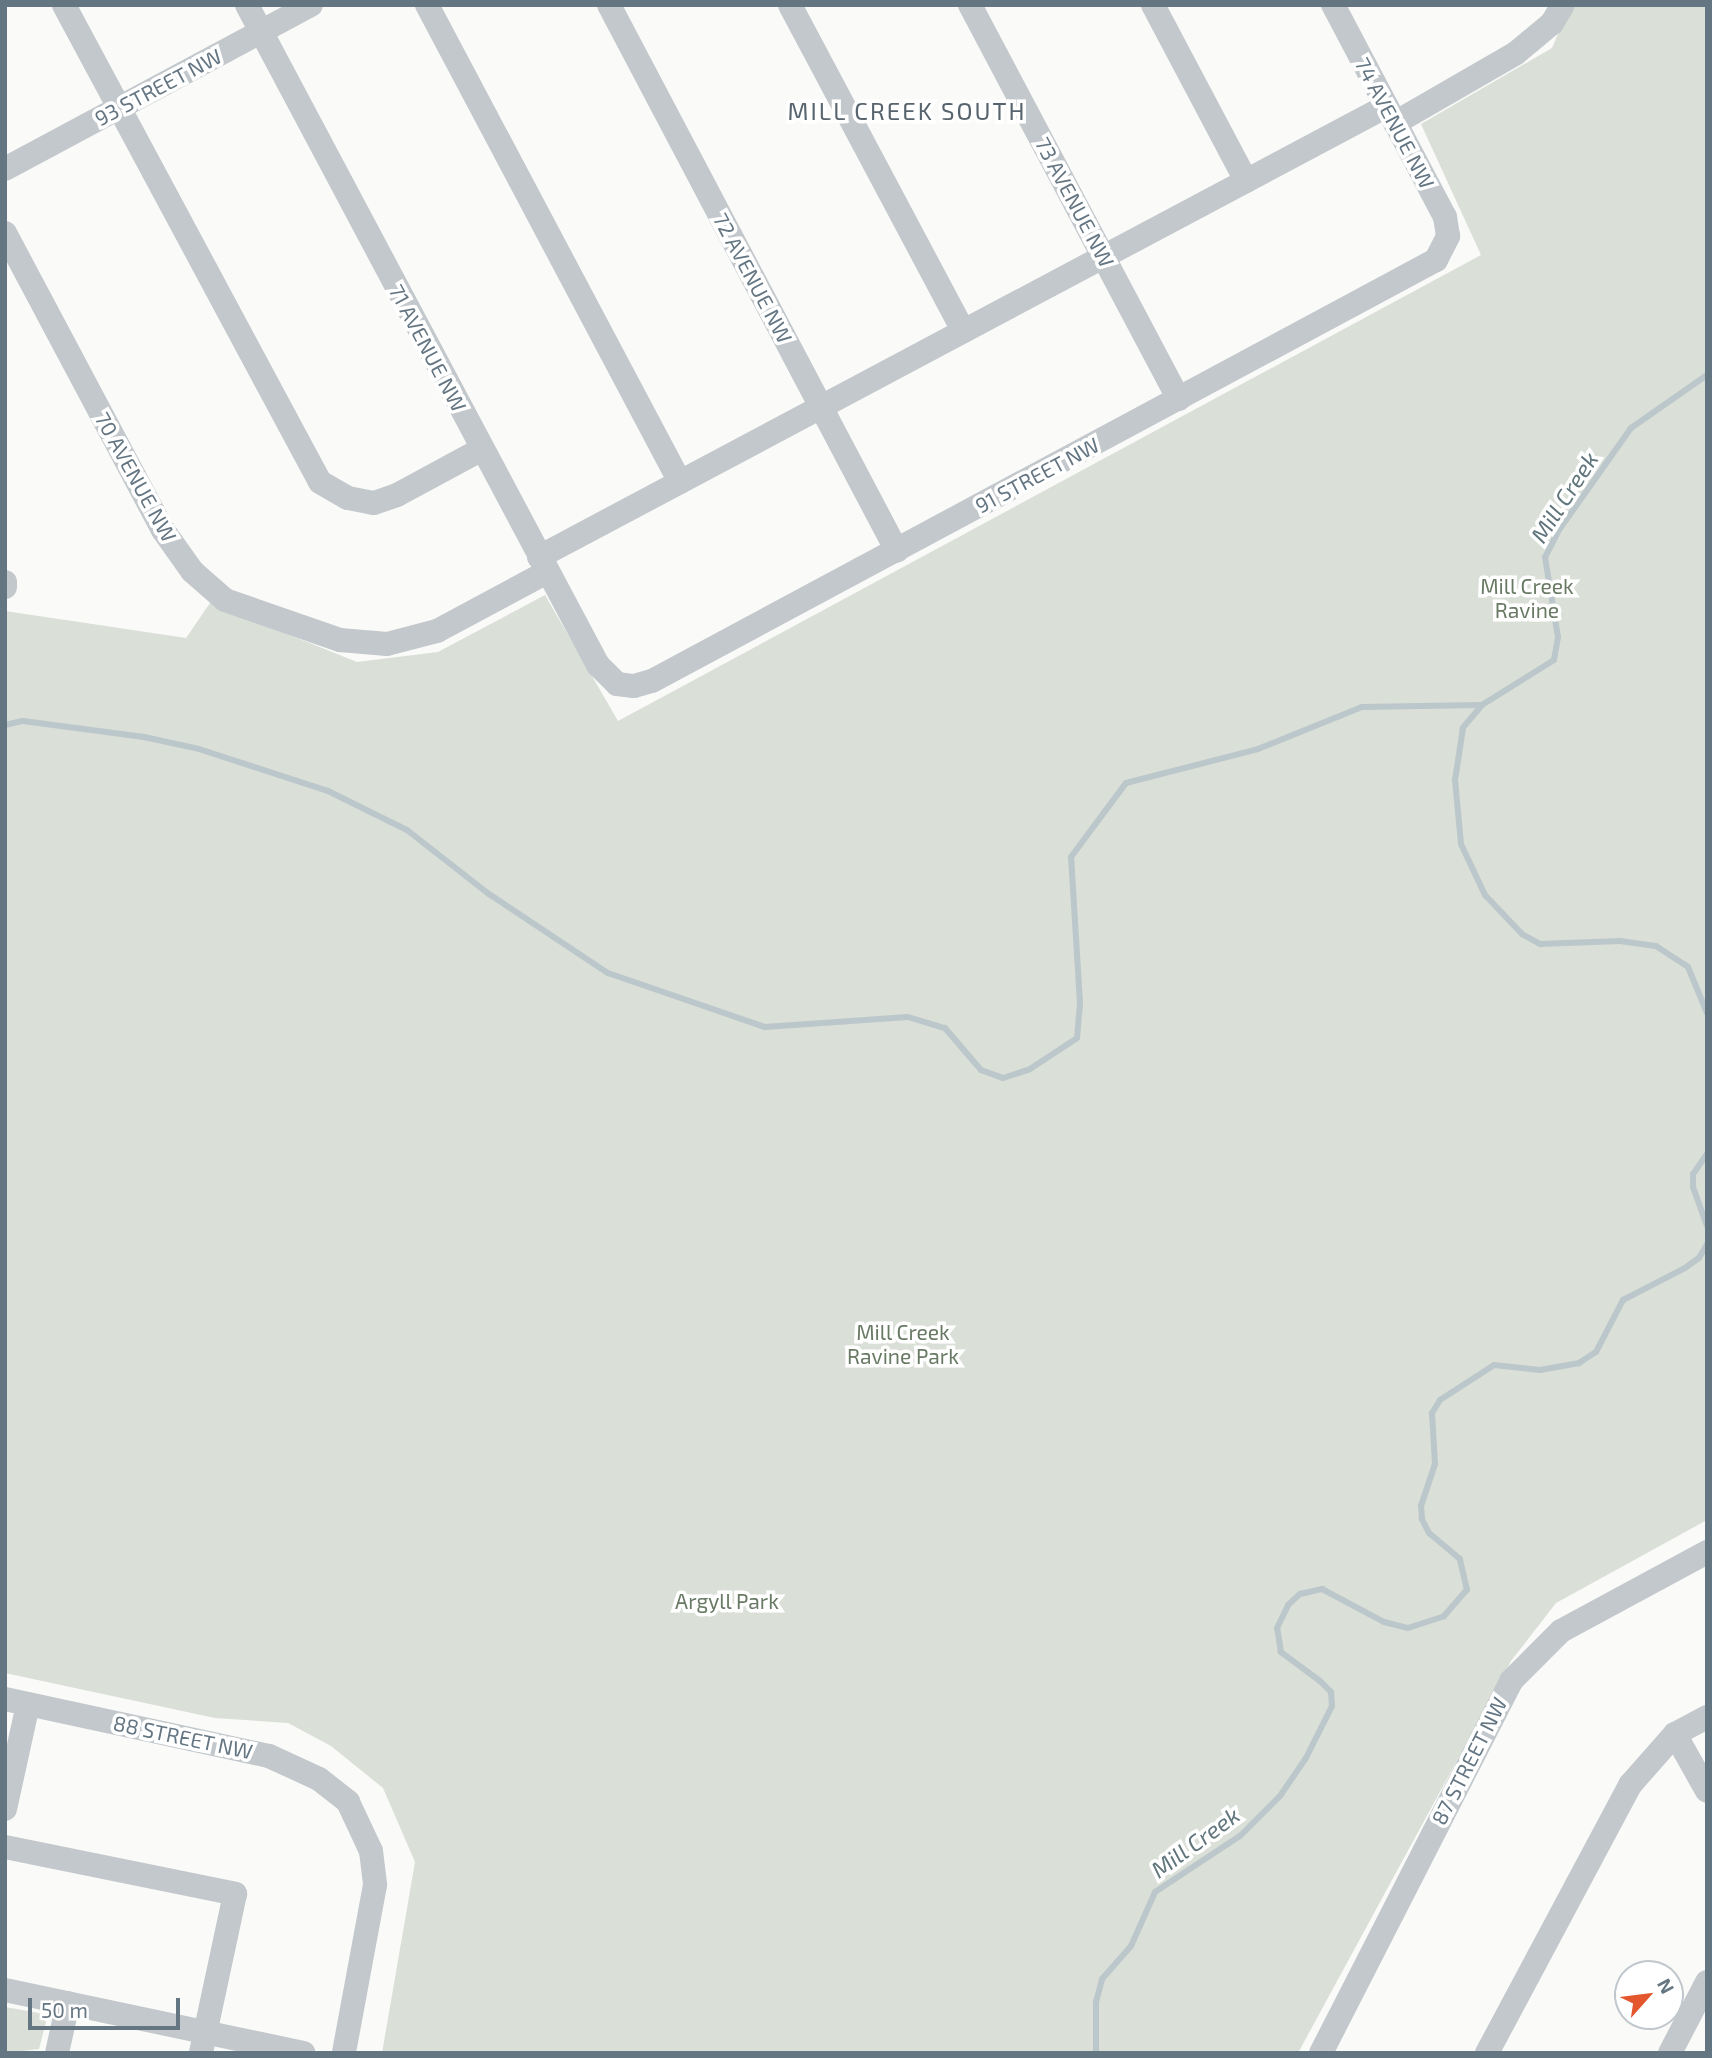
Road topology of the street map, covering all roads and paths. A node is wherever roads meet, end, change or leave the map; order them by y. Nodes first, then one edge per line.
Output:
1 (64, 5) edge
2 (247, 5) edge
3 (311, 5) edge
4 (427, 5) edge
5 (608, 5) edge
6 (790, 5) edge
7 (970, 5) edge
8 (1153, 5) edge
9 (1333, 5) edge
10 (1563, 5) edge
11 (261, 32) junction
12 (119, 108) junction
13 (1391, 115) junction
14 (5, 169) edge
15 (1246, 181) junction
16 (5, 233) edge
17 (1446, 243) joint
18 (1104, 256) junction
19 (963, 331) junction
20 (1180, 399) junction
21 (821, 407) junction
22 (482, 449) junction
23 (680, 482) junction
24 (897, 551) junction
25 (543, 565) junction
26 (617, 684) joint
27 (1707, 1552) edge
28 (17, 1701) edge
29 (1707, 1717) edge
30 (1675, 1734) junction
31 (1707, 1791) edge
32 (5, 1809) edge
33 (5, 1847) edge
34 (1707, 1982) edge
35 (5, 1990) edge
36 (68, 2003) junction
37 (203, 2042) edge
38 (57, 2053) edge
39 (303, 2053) edge
40 (344, 2053) edge
41 (1321, 2053) edge
42 (1487, 2053) edge
43 (1670, 2053) edge

1 - 12 street
2 - 11 street, 71 AVENUE NW
3 - 11 street, 93 STREET NW
4 - 23 street
5 - 21 street, 72 AVENUE NW
6 - 19 street
7 - 18 street, 73 AVENUE NW
8 - 15 street
9 - 13 street, 74 AVENUE NW
10 - 13 street
11 - 12 street, 93 STREET NW
11 - 22 street, 71 AVENUE NW
12 - 14 street, 93 STREET NW
12 - 22 street
13 - 15 street
13 - 17 street, 74 AVENUE NW
15 - 18 street
16 - 25 street, 70 AVENUE NW
17 - 20 street, 91 STREET NW
18 - 19 street
18 - 20 street, 73 AVENUE NW
19 - 21 street
20 - 24 street, 91 STREET NW
21 - 23 street
21 - 24 street, 72 AVENUE NW
22 - 25 street, 71 AVENUE NW
23 - 25 street
24 - 26 street, 91 STREET NW
25 - 26 street, 71 AVENUE NW
27 - 41 street, 87 STREET NW
28 - 32 street
28 - 40 street, 88 STREET NW
29 - 30 street
30 - 31 street
30 - 42 street
33 - 37 street
34 - 43 street
35 - 36 street
36 - 37 street
36 - 38 street
37 - 39 street

